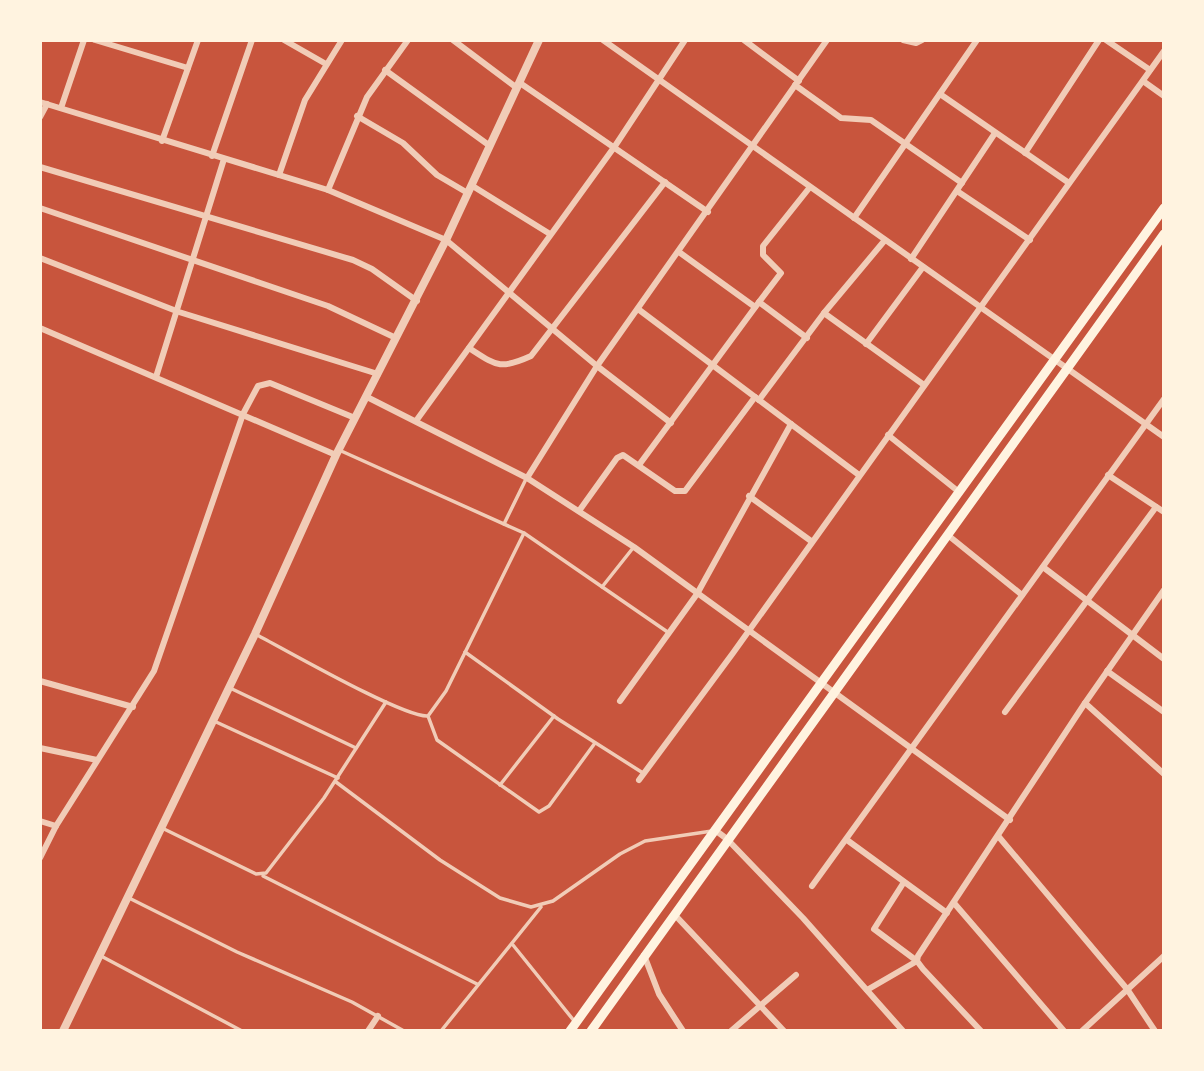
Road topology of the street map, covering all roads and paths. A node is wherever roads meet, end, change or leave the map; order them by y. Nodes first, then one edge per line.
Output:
1 (84, 40) edge
2 (95, 40) edge
3 (198, 40) edge
4 (252, 40) edge
5 (284, 40) edge
6 (342, 40) edge
7 (408, 40) edge
8 (453, 40) edge
9 (539, 40) edge
10 (603, 40) edge
11 (685, 40) edge
12 (744, 40) edge
13 (903, 40) edge
14 (922, 40) edge
15 (977, 40) edge
16 (1099, 40) edge
17 (1106, 40) edge
18 (826, 41) edge
19 (1164, 51) edge
20 (326, 64) junction
21 (188, 68) junction
22 (386, 70) junction
23 (1150, 70) junction
24 (659, 80) junction
25 (1143, 81) junction
26 (797, 83) junction
27 (519, 85) junction
28 (940, 93) junction
29 (1164, 96) edge
30 (44, 103) edge
31 (61, 108) junction
32 (357, 116) junction
33 (40, 117) edge
34 (995, 133) junction
35 (162, 141) junction
36 (906, 142) junction
37 (490, 146) junction
38 (615, 146) junction
39 (754, 147) junction
40 (1025, 153) junction
41 (212, 156) junction
42 (224, 159) junction
43 (40, 167) edge
44 (279, 175) junction
45 (665, 182) junction
46 (962, 183) junction
47 (1069, 183) junction
48 (810, 187) junction
49 (469, 188) junction
50 (328, 190) junction
51 (957, 191) junction
52 (40, 208) edge
53 (1164, 208) edge
54 (708, 212) junction
55 (854, 218) junction
56 (206, 219) junction
57 (550, 234) junction
58 (1164, 234) edge
59 (446, 240) junction
60 (884, 240) junction
61 (1030, 240) junction
62 (679, 251) junction
63 (40, 258) edge
64 (911, 259) junction
65 (192, 261) junction
66 (923, 267) junction
67 (511, 292) junction
68 (417, 301) junction
69 (757, 304) junction
70 (981, 308) junction
71 (638, 309) junction
72 (179, 312) junction
73 (824, 313) junction
74 (40, 328) edge
75 (555, 329) junction
76 (396, 338) junction
77 (807, 338) junction
78 (866, 344) junction
79 (469, 348) junction
80 (1055, 360) junction
81 (713, 364) junction
82 (597, 366) junction
83 (1067, 369) junction
84 (379, 374) junction
85 (156, 377) junction
86 (924, 385) junction
87 (367, 397) junction
88 (757, 399) junction
89 (1164, 399) edge
90 (243, 414) junction
91 (355, 418) junction
92 (416, 421) junction
93 (671, 423) junction
94 (791, 424) junction
95 (1146, 424) junction
96 (888, 435) junction
97 (1164, 437) edge
98 (338, 453) junction
99 (639, 465) junction
100 (859, 475) junction
101 (1108, 475) junction
102 (527, 478) junction
103 (959, 492) junction
104 (749, 496) junction
105 (1156, 507) junction
106 (579, 511) junction
107 (1164, 512) edge
108 (504, 524) junction
109 (524, 533) junction
110 (949, 536) junction
111 (811, 541) junction
112 (634, 547) junction
113 (1043, 566) junction
114 (602, 587) junction
115 (1164, 590) edge
116 (698, 594) junction
117 (1022, 595) junction
118 (1087, 600) junction
119 (748, 631) junction
120 (669, 633) junction
121 (255, 634) junction
122 (1133, 635) junction
123 (465, 652) junction
124 (1164, 659) edge
125 (1107, 671) junction
126 (40, 681) edge
127 (821, 683) junction
128 (228, 687) junction
129 (834, 693) junction
130 (620, 701) dead end
131 (386, 702) junction
132 (1085, 703) junction
133 (133, 707) junction
134 (1005, 712) dead end
135 (1164, 712) edge
136 (428, 716) junction
137 (554, 716) junction
138 (212, 720) junction
139 (595, 743) junction
140 (40, 748) edge
141 (356, 748) junction
142 (912, 748) junction
143 (97, 760) junction
144 (1164, 774) edge
145 (641, 777) joint
146 (337, 780) junction
147 (500, 785) junction
148 (1010, 820) junction
149 (40, 821) edge
150 (56, 826) junction
151 (161, 827) junction
152 (715, 830) junction
153 (999, 837) junction
154 (727, 839) junction
155 (847, 840) junction
156 (40, 858) edge
157 (261, 875) junction
158 (904, 882) junction
159 (812, 886) dead end
160 (127, 897) junction
161 (954, 903) junction
162 (542, 905) junction
163 (947, 913) junction
164 (674, 914) junction
165 (513, 945) junction
166 (99, 955) junction
167 (644, 955) junction
168 (1164, 956) edge
169 (917, 961) junction
170 (796, 975) dead end
171 (477, 984) junction
172 (1127, 989) junction
173 (867, 990) junction
174 (763, 1005) junction
175 (378, 1016) junction
176 (573, 1027) edge
177 (593, 1030) edge
178 (63, 1031) edge
179 (242, 1031) edge
180 (368, 1031) edge
181 (404, 1031) edge
182 (441, 1031) edge
183 (683, 1031) edge
184 (731, 1031) edge
185 (784, 1031) edge
186 (903, 1031) edge
187 (981, 1031) edge
188 (1064, 1031) edge
189 (1082, 1031) edge
190 (1155, 1031) edge

1 - 31 street
2 - 21 street
3 - 21 street
4 - 41 street
5 - 20 street
6 - 20 street
7 - 22 street
8 - 27 street
9 - 27 street
10 - 24 street
11 - 24 street
12 - 26 street
13 - 14 street
15 - 28 street
16 - 40 street
17 - 23 street
18 - 26 street
19 - 23 street
20 - 44 street
21 - 35 street
22 - 32 street
22 - 37 street
23 - 25 street
24 - 38 street
24 - 39 street
25 - 29 street
25 - 47 street
26 - 36 street
26 - 39 street
27 - 37 street
27 - 38 street
28 - 34 street
28 - 36 street
30 - 31 street
30 - 33 street
31 - 35 street
32 - 49 street
32 - 50 street
34 - 40 street
34 - 46 street
35 - 41 street
36 - 46 street
36 - 55 street
37 - 49 street
38 - 45 street
38 - 57 street
39 - 48 street
39 - 54 street
40 - 47 street
41 - 42 street
42 - 44 street
42 - 56 street
43 - 56 street
44 - 50 street
45 - 54 street
45 - 75 street
46 - 51 street
47 - 61 street
48 - 55 street
48 - 69 street
49 - 57 street
49 - 59 street
50 - 59 street
51 - 61 street
51 - 64 street
52 - 65 street
53 - 80 main road
54 - 62 street
55 - 60 street
56 - 65 street
56 - 68 street
57 - 67 street
58 - 83 main road
59 - 67 street
59 - 68 street
60 - 64 street
60 - 73 street
61 - 70 street
62 - 69 street
62 - 71 street
63 - 72 street
64 - 66 street
65 - 72 street
65 - 76 street
66 - 70 street
66 - 78 street
67 - 75 street
67 - 79 street
68 - 76 street
69 - 77 street
69 - 81 street
70 - 80 street
70 - 86 street
71 - 81 street
71 - 82 street
72 - 84 street
72 - 85 street
73 - 77 street
73 - 78 street
74 - 85 street
75 - 79 street
75 - 82 street
76 - 84 street
77 - 88 street
78 - 86 street
79 - 92 street
80 - 83 street
80 - 103 main road
81 - 88 street
81 - 93 street
82 - 93 street
82 - 102 street
83 - 95 street
83 - 110 main road
84 - 87 street
85 - 90 street
86 - 96 street
87 - 91 street
87 - 92 street
88 - 94 street
88 - 99 street
89 - 95 street
90 - 91 street
90 - 98 street
90 - 133 street
91 - 98 street
92 - 102 street
93 - 99 street
94 - 100 street
94 - 104 street
95 - 97 street
95 - 101 street
96 - 100 street
96 - 103 street
98 - 108 lane
98 - 121 street
99 - 106 street
100 - 111 street
101 - 105 street
101 - 113 street
102 - 106 street
102 - 108 lane
103 - 127 main road
104 - 111 street
104 - 116 street
105 - 107 street
105 - 118 street
106 - 112 street
108 - 109 lane
109 - 114 lane
109 - 123 lane
110 - 117 street
110 - 129 main road
111 - 119 street
112 - 114 lane
112 - 116 street
113 - 117 street
113 - 118 street
114 - 120 lane
115 - 122 street
116 - 119 street
116 - 120 street
117 - 142 street
118 - 122 street
118 - 134 street
119 - 127 street
119 - 145 street
120 - 130 street
121 - 128 street
121 - 131 lane
122 - 124 street
122 - 125 street
123 - 136 lane
123 - 137 lane
125 - 132 street
125 - 135 street
126 - 133 street
127 - 129 street
127 - 152 main road
128 - 138 street
128 - 141 lane
129 - 142 street
129 - 154 main road
131 - 136 lane
131 - 141 lane
132 - 144 street
132 - 148 street
133 - 143 street
136 - 147 lane
137 - 139 lane
137 - 147 lane
138 - 146 lane
138 - 151 street
139 - 145 lane
139 - 147 lane
140 - 143 street
141 - 146 lane
142 - 148 street
142 - 155 street
143 - 150 street
146 - 157 lane
146 - 162 lane
148 - 153 street
149 - 150 street
150 - 156 street
151 - 157 lane
151 - 160 street
152 - 154 street
152 - 162 lane
152 - 176 main road
153 - 161 street
153 - 172 street
154 - 164 main road
154 - 173 street
155 - 158 street
155 - 159 street
157 - 171 lane
158 - 163 street
158 - 169 street
160 - 166 street
160 - 175 lane
161 - 163 street
161 - 188 street
162 - 165 lane
163 - 169 street
164 - 167 main road
164 - 174 street
165 - 171 lane
165 - 176 lane
166 - 178 street
166 - 179 lane
167 - 177 main road
167 - 183 street
168 - 172 street
169 - 173 street
169 - 187 street
170 - 174 street
171 - 182 lane
172 - 189 street
172 - 190 street
173 - 186 street
174 - 184 street
174 - 185 street
175 - 180 street
175 - 181 lane

